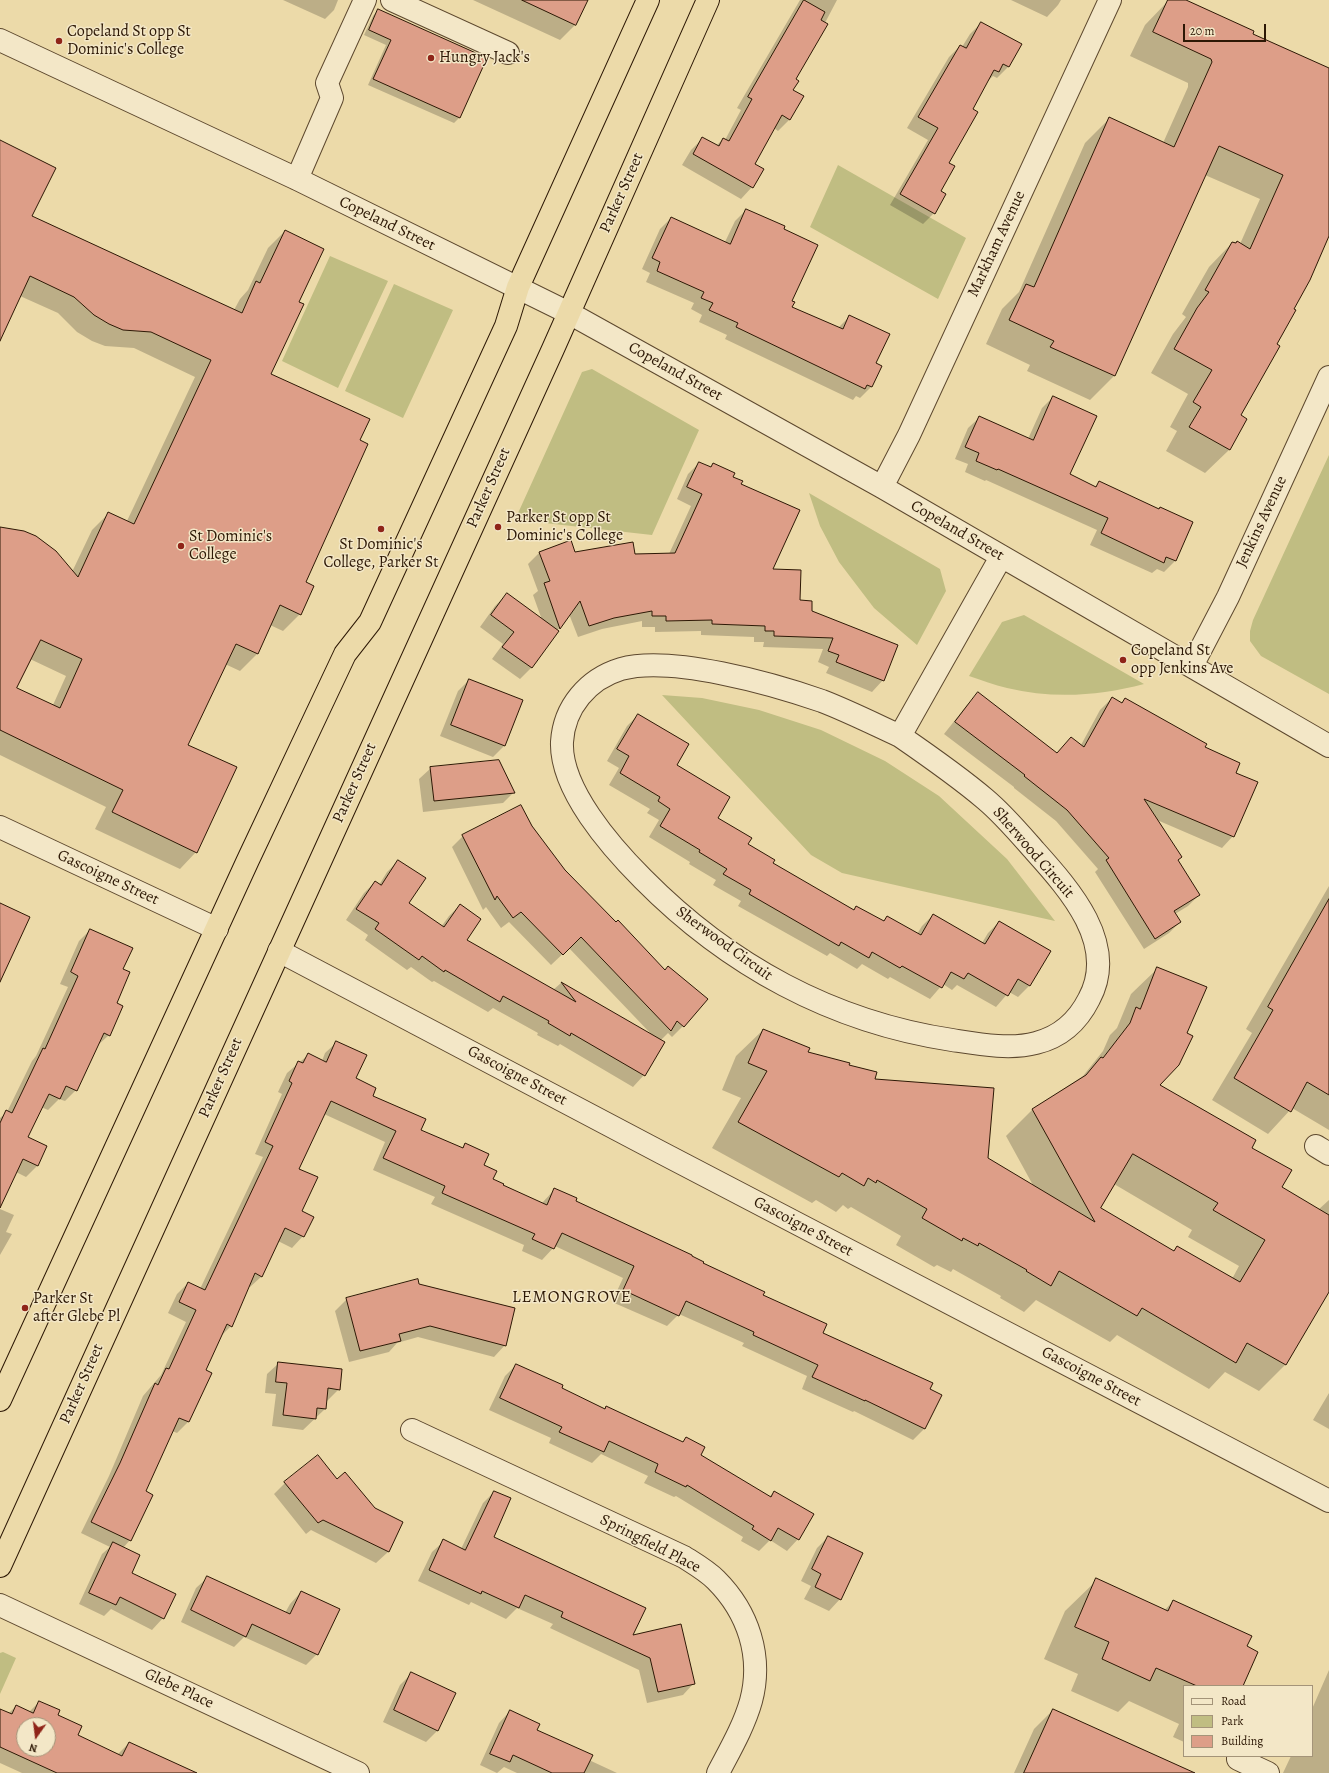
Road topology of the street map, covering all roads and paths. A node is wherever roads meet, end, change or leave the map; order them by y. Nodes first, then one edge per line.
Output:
1 (364, 0) edge
2 (392, 0) edge
3 (648, 0) edge
4 (708, 0) edge
5 (1110, 0) edge
6 (0, 40) edge
7 (508, 53) dead end
8 (297, 179) junction
9 (518, 288) junction
10 (569, 313) junction
11 (1329, 377) edge
12 (882, 487) junction
13 (1002, 557) junction
14 (1192, 666) junction
15 (900, 736) junction
16 (1329, 746) edge
17 (0, 826) edge
18 (217, 929) junction
19 (279, 951) junction
20 (0, 1400) edge
21 (412, 1430) dead end
22 (1329, 1501) edge
23 (0, 1566) edge
24 (0, 1605) edge
25 (1238, 1759) dead end
26 (358, 1773) edge
27 (718, 1773) edge
28 (1268, 1773) edge

1 - 8 street
2 - 7 street
3 - 9 highway
4 - 10 highway, Parker Street
5 - 12 street, Markham Avenue
6 - 8 street, Copeland Street
8 - 9 street, Copeland Street
9 - 10 street, Copeland Street
9 - 18 highway
10 - 12 street, Copeland Street
10 - 19 highway, Parker Street
11 - 14 street, Jenkins Avenue
12 - 13 street, Copeland Street
13 - 14 street, Copeland Street
13 - 15 street
14 - 16 street, Copeland Street
15 - 15 street, Sherwood Circuit
17 - 18 street, Gascoigne Street
18 - 20 highway
19 - 22 street, Gascoigne Street
19 - 23 highway, Parker Street
21 - 27 street, Springfield Place
24 - 26 street, Glebe Place
25 - 28 street

